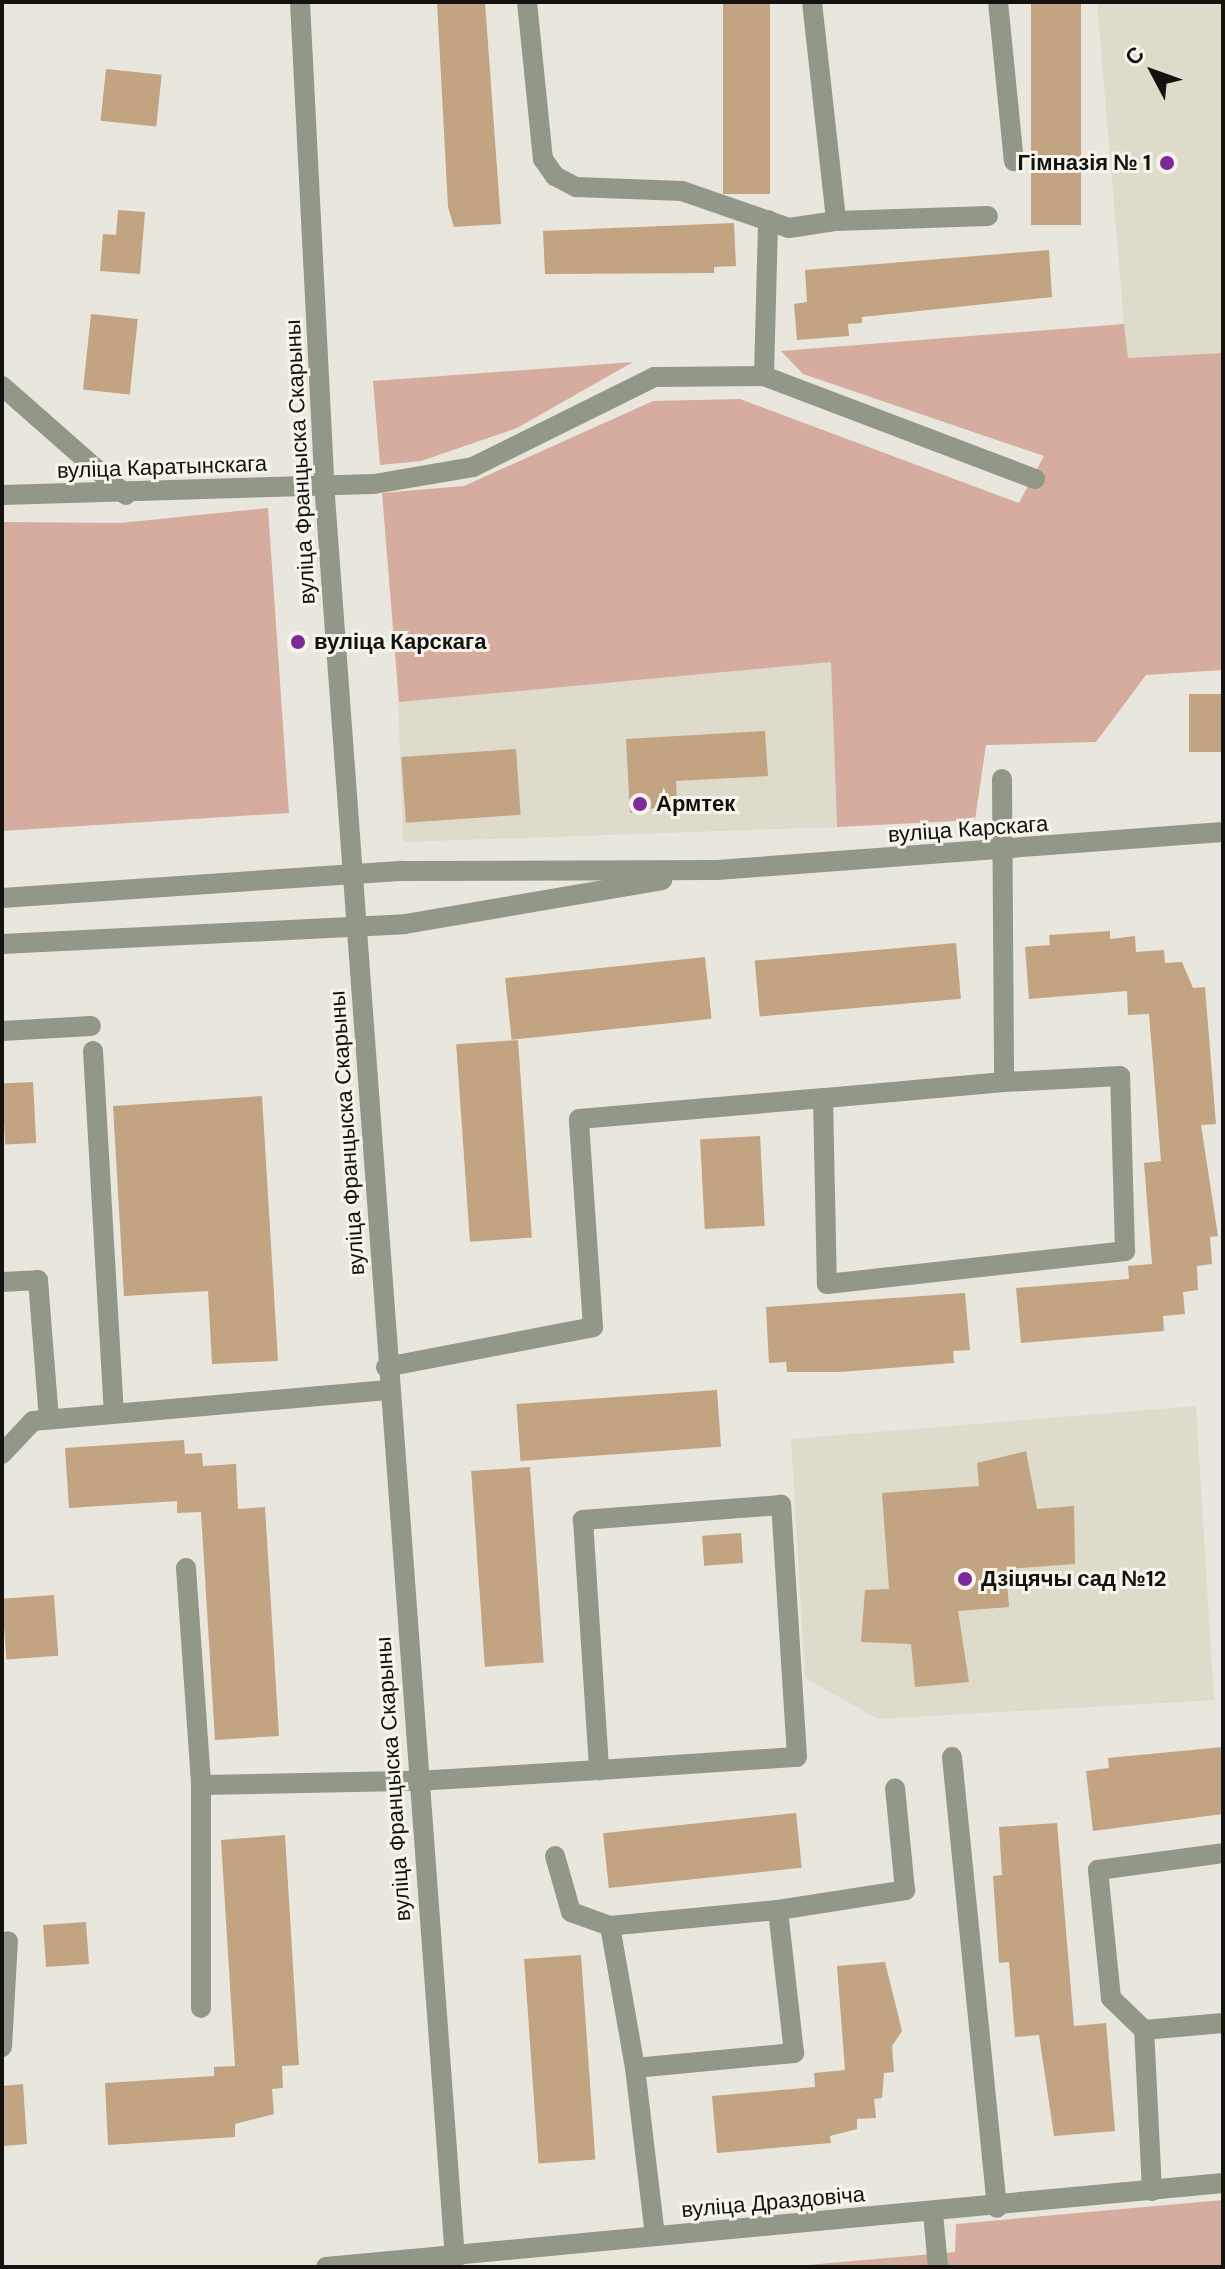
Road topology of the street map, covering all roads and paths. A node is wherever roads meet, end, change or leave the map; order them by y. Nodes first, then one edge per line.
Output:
1 (300, 2) edge
2 (527, 2) edge
3 (812, 2) edge
4 (998, 2) edge
5 (1014, 161) dead end
6 (988, 216) dead end
7 (768, 220) junction
8 (836, 221) junction
9 (764, 376) junction
10 (2, 386) edge
11 (1035, 479) dead end
12 (324, 483) junction
13 (2, 495) edge
14 (126, 495) junction
15 (1002, 779) dead end
16 (1223, 832) edge
17 (998, 851) junction
18 (717, 870) junction
19 (353, 875) junction
20 (2, 898) edge
21 (357, 926) junction
22 (2, 944) edge
23 (91, 1026) dead end
24 (2, 1031) edge
25 (93, 1051) dead end
26 (1004, 1082) junction
27 (823, 1098) junction
28 (2, 1282) edge
29 (386, 1367) junction
30 (388, 1390) junction
31 (114, 1413) junction
32 (49, 1419) junction
33 (2, 1454) edge
34 (186, 1568) dead end
35 (952, 1757) dead end
36 (599, 1770) junction
37 (416, 1781) junction
38 (201, 1785) junction
39 (895, 1788) dead end
40 (1223, 1853) edge
41 (555, 1856) dead end
42 (778, 1910) junction
43 (610, 1926) junction
44 (8, 1941) dead end
45 (201, 2008) dead end
46 (1223, 2023) edge
47 (1144, 2030) junction
48 (2, 2047) edge
49 (635, 2068) junction
50 (1223, 2183) edge
51 (1152, 2191) junction
52 (997, 2208) junction
53 (933, 2213) junction
54 (655, 2235) junction
55 (545, 2258) edge
56 (455, 2259) junction
57 (326, 2267) edge
58 (938, 2267) edge

1 - 12 street, вуліца Францыска Скарыны
2 - 7 street
3 - 8 street
4 - 5 street
6 - 8 street
7 - 8 street
7 - 9 street
9 - 11 street
9 - 12 street, вуліца Каратынскага
10 - 14 street
12 - 14 street, вуліца Каратынскага
12 - 19 street, вуліца Францыска Скарыны
13 - 14 street, вуліца Каратынскага
15 - 17 street
16 - 17 street, вуліца Карскага
17 - 18 street, вуліца Карскага
17 - 26 street
18 - 19 street, вуліца Карскага
18 - 21 street, вуліца Карскага
19 - 20 street, вуліца Карскага
19 - 21 street, вуліца Францыска Скарыны
21 - 22 street, вуліца Карскага
21 - 29 street, вуліца Францыска Скарыны
23 - 24 street
25 - 31 street
26 - 27 street
26 - 27 street
27 - 29 street
28 - 32 street
29 - 30 street, вуліца Францыска Скарыны
30 - 31 street
30 - 37 street, вуліца Францыска Скарыны
31 - 32 street
32 - 33 street
34 - 38 street
35 - 52 street
36 - 36 street
36 - 37 street
37 - 38 street
37 - 56 street, вуліца Францыска Скарыны
38 - 45 street
39 - 42 street
40 - 47 street
41 - 43 street
42 - 43 street
42 - 49 street
43 - 49 street
44 - 48 street
46 - 47 street
47 - 51 street
49 - 54 street
50 - 51 street, вуліца Драздовіча
51 - 52 street, вуліца Драздовіча
52 - 53 street, вуліца Драздовіча
53 - 54 street, вуліца Драздовіча
53 - 58 street
54 - 55 street, вуліца Драздовіча
55 - 56 street, вуліца Драздовіча
56 - 57 street, вуліца Драздовіча

